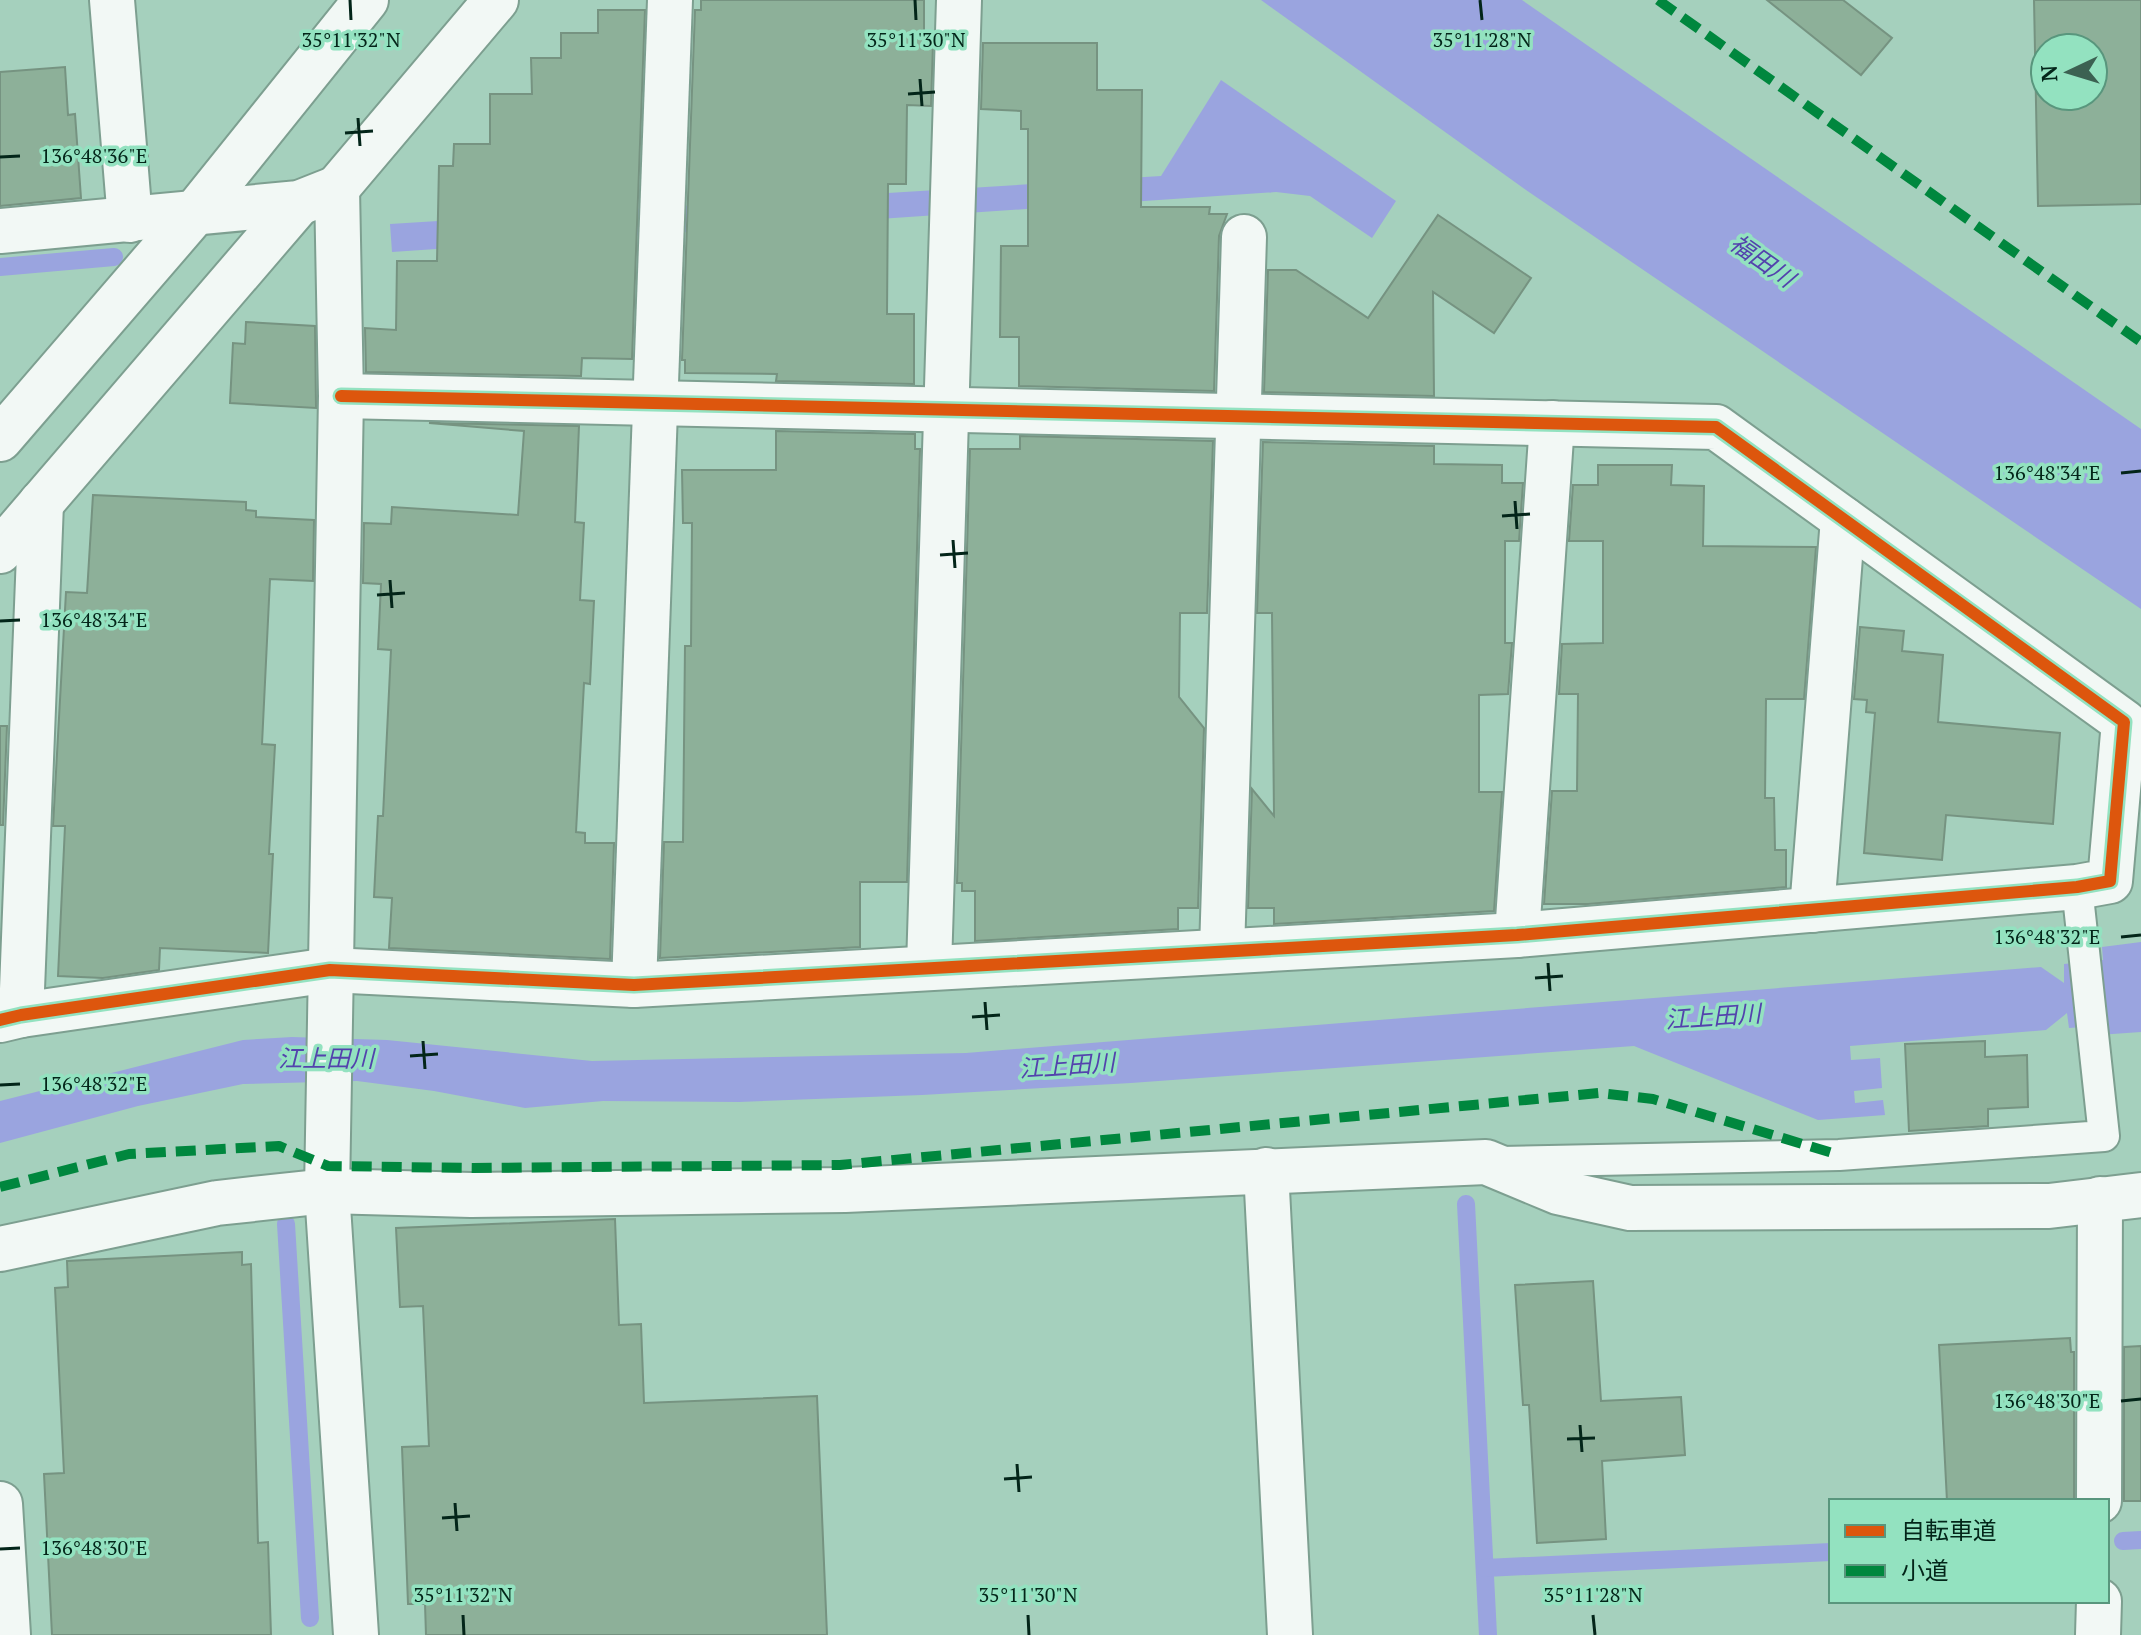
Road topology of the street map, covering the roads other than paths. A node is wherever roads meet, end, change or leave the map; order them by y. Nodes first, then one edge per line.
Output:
1 (112, 0) edge
2 (366, 0) edge
3 (496, 0) edge
4 (670, 0) edge
5 (959, 0) edge
6 (318, 195) junction
7 (194, 214) junction
8 (130, 220) junction
9 (0, 231) edge
10 (1244, 237) dead end
11 (341, 396) junction
12 (655, 404) junction
13 (946, 410) junction
14 (1238, 416) junction
15 (1552, 423) junction
16 (0, 439) edge
17 (41, 503) junction
18 (1843, 519) junction
19 (0, 551) edge
20 (2077, 887) junction
21 (1812, 910) junction
22 (1517, 935) junction
23 (1222, 951) junction
24 (929, 967) junction
25 (330, 970) junction
26 (634, 985) junction
27 (10, 1018) edge
28 (1486, 1162) junction
29 (1266, 1170) junction
30 (327, 1191) junction
31 (2121, 1197) edge
32 (0, 1249) edge
33 (2099, 1499) edge
34 (0, 1504) edge
35 (2099, 1603) edge
36 (8, 1635) edge
37 (356, 1635) edge
38 (1290, 1635) edge
39 (2098, 1635) edge

1 - 8 street
2 - 7 street
3 - 6 street
4 - 12 street
5 - 13 street
6 - 7 street
6 - 11 street
6 - 17 street
7 - 8 street
7 - 16 street
8 - 9 street
10 - 14 street
11 - 12 street
11 - 25 street
12 - 13 street
12 - 26 street
13 - 14 street
13 - 24 street
14 - 15 street
14 - 23 street
15 - 18 street
15 - 22 street
17 - 19 street
17 - 27 street
18 - 20 street
18 - 21 street
20 - 21 street
20 - 28 lane
21 - 22 street
22 - 23 street
23 - 24 street
24 - 26 street
25 - 26 street
25 - 27 street
25 - 30 street
28 - 29 street
28 - 31 street
29 - 30 street
29 - 38 street
30 - 32 street
30 - 37 street
31 - 33 street
34 - 36 street
35 - 39 street

